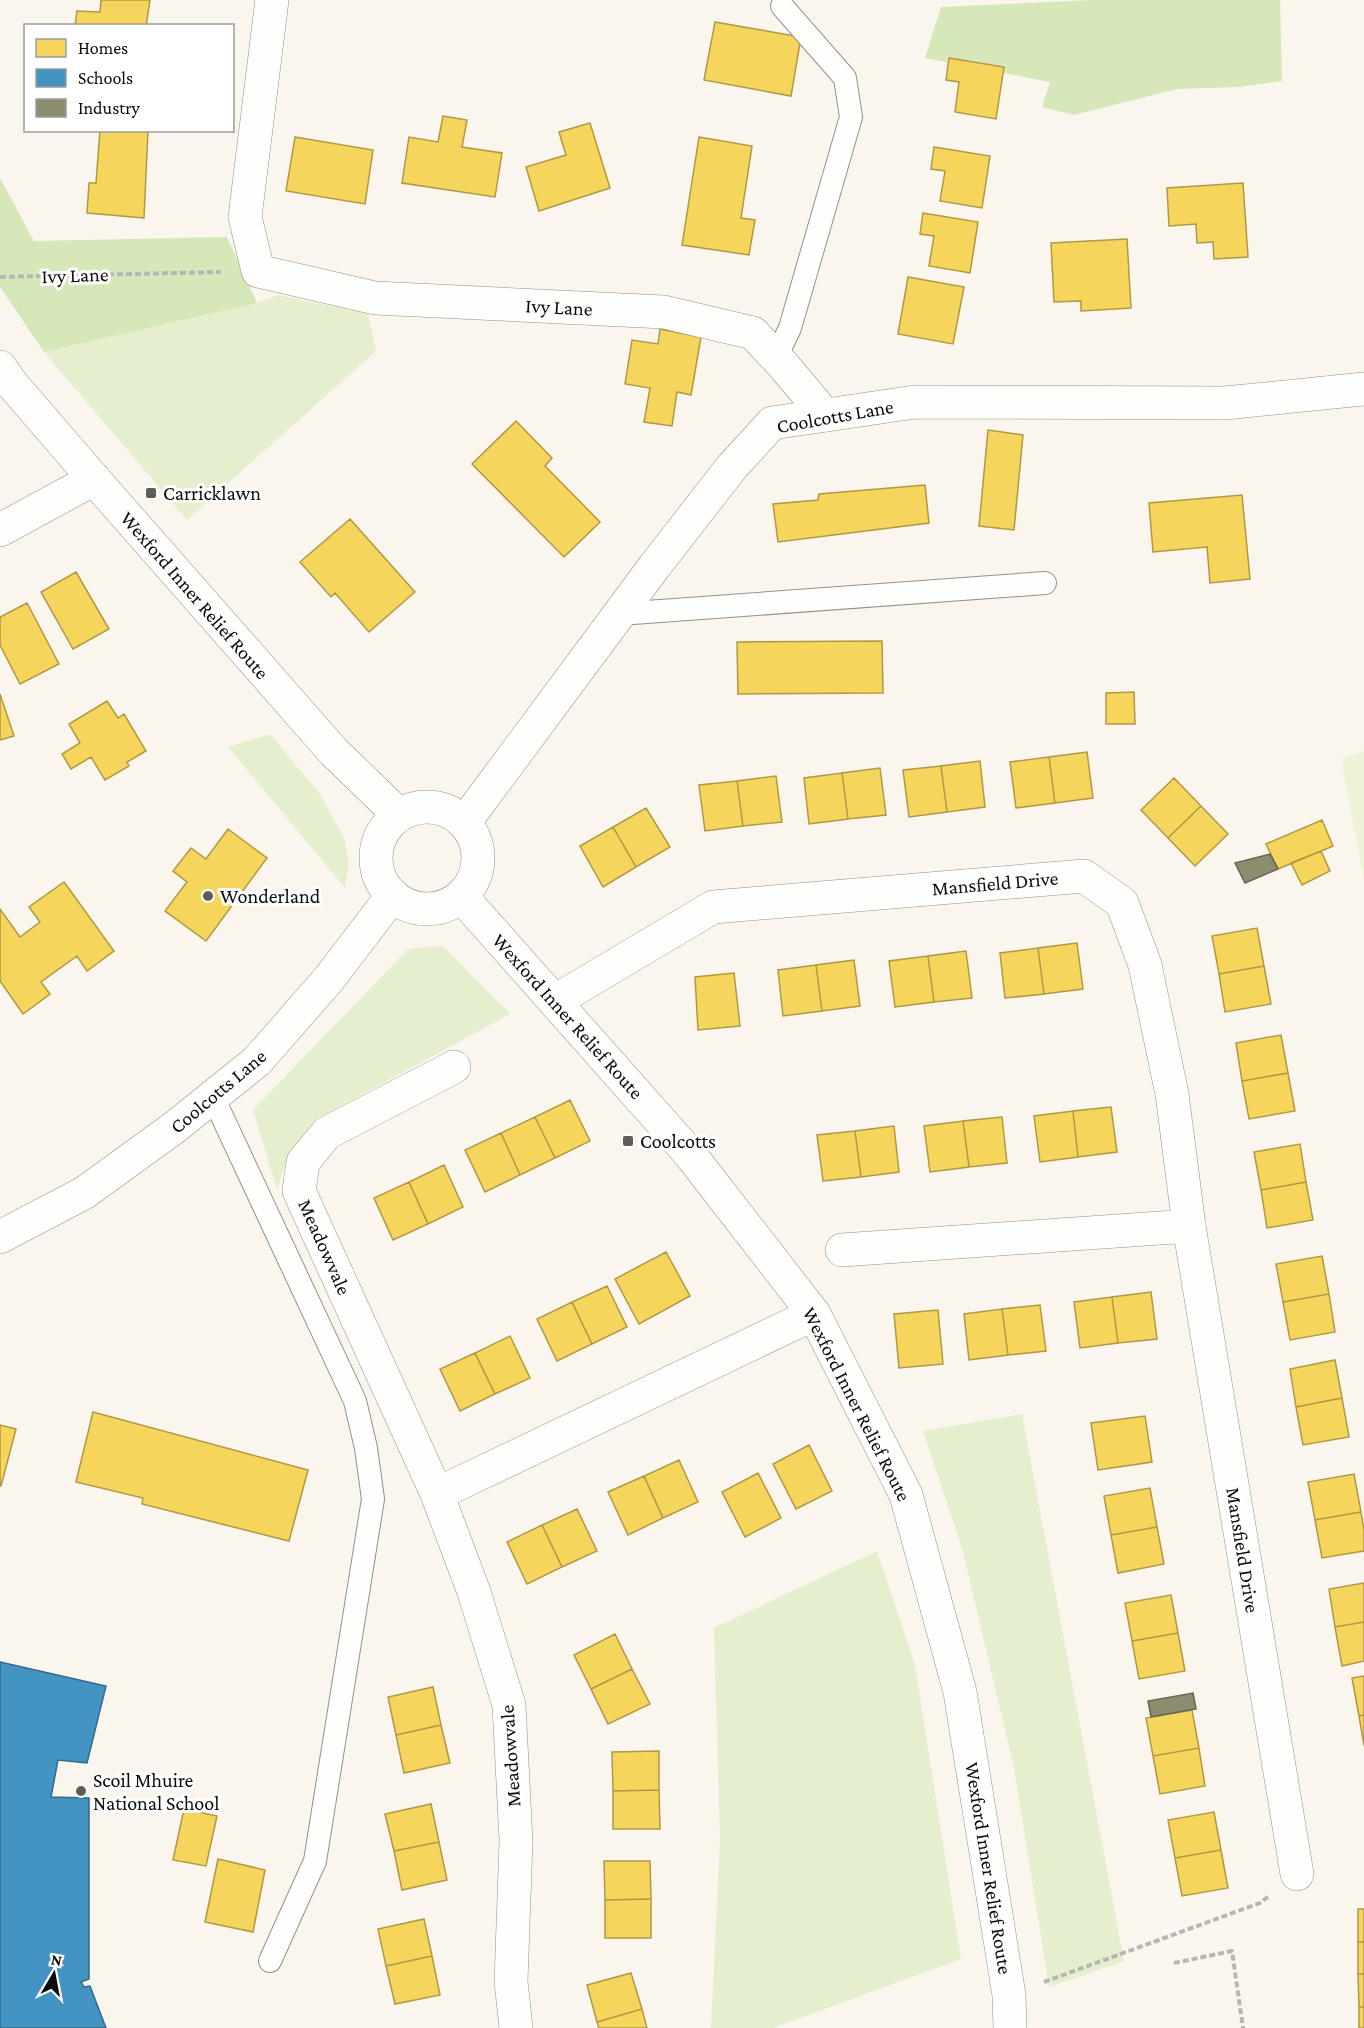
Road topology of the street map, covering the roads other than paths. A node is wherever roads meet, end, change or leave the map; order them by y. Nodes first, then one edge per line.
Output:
1 (272, 0) edge
2 (782, 6) dead end
3 (776, 357) junction
4 (0, 367) edge
5 (1364, 389) edge
6 (825, 415) junction
7 (94, 479) junction
8 (0, 530) edge
9 (1046, 583) dead end
10 (619, 614) junction
11 (399, 815) junction
12 (464, 823) junction
13 (393, 895) junction
14 (461, 896) junction
15 (555, 1001) junction
16 (454, 1067) dead end
17 (213, 1097) junction
18 (1189, 1226) junction
19 (0, 1237) edge
20 (842, 1250) dead end
21 (814, 1314) junction
22 (437, 1494) junction
23 (1297, 1875) road end
24 (270, 1961) dead end
25 (516, 2028) edge
26 (1010, 2028) edge

1 - 3 street, Ivy Lane
2 - 3 lane
3 - 6 street, Ivy Lane
4 - 7 street, Wexford Inner Relief Route
5 - 6 street, Coolcotts Lane
6 - 10 street, Coolcotts Lane
7 - 8 street
7 - 11 street, Wexford Inner Relief Route
9 - 10 lane
10 - 12 street, Coolcotts Lane
11 - 12 street
11 - 13 street
12 - 14 street
13 - 14 street
13 - 17 street, Coolcotts Lane
14 - 15 street, Wexford Inner Relief Route
15 - 18 street, Mansfield Drive
15 - 21 street, Wexford Inner Relief Route
16 - 22 street, Meadowvale
17 - 19 street, Coolcotts Lane
17 - 24 lane
18 - 20 street
18 - 23 street, Mansfield Drive
21 - 22 street
21 - 26 street, Wexford Inner Relief Route
22 - 25 street, Meadowvale

